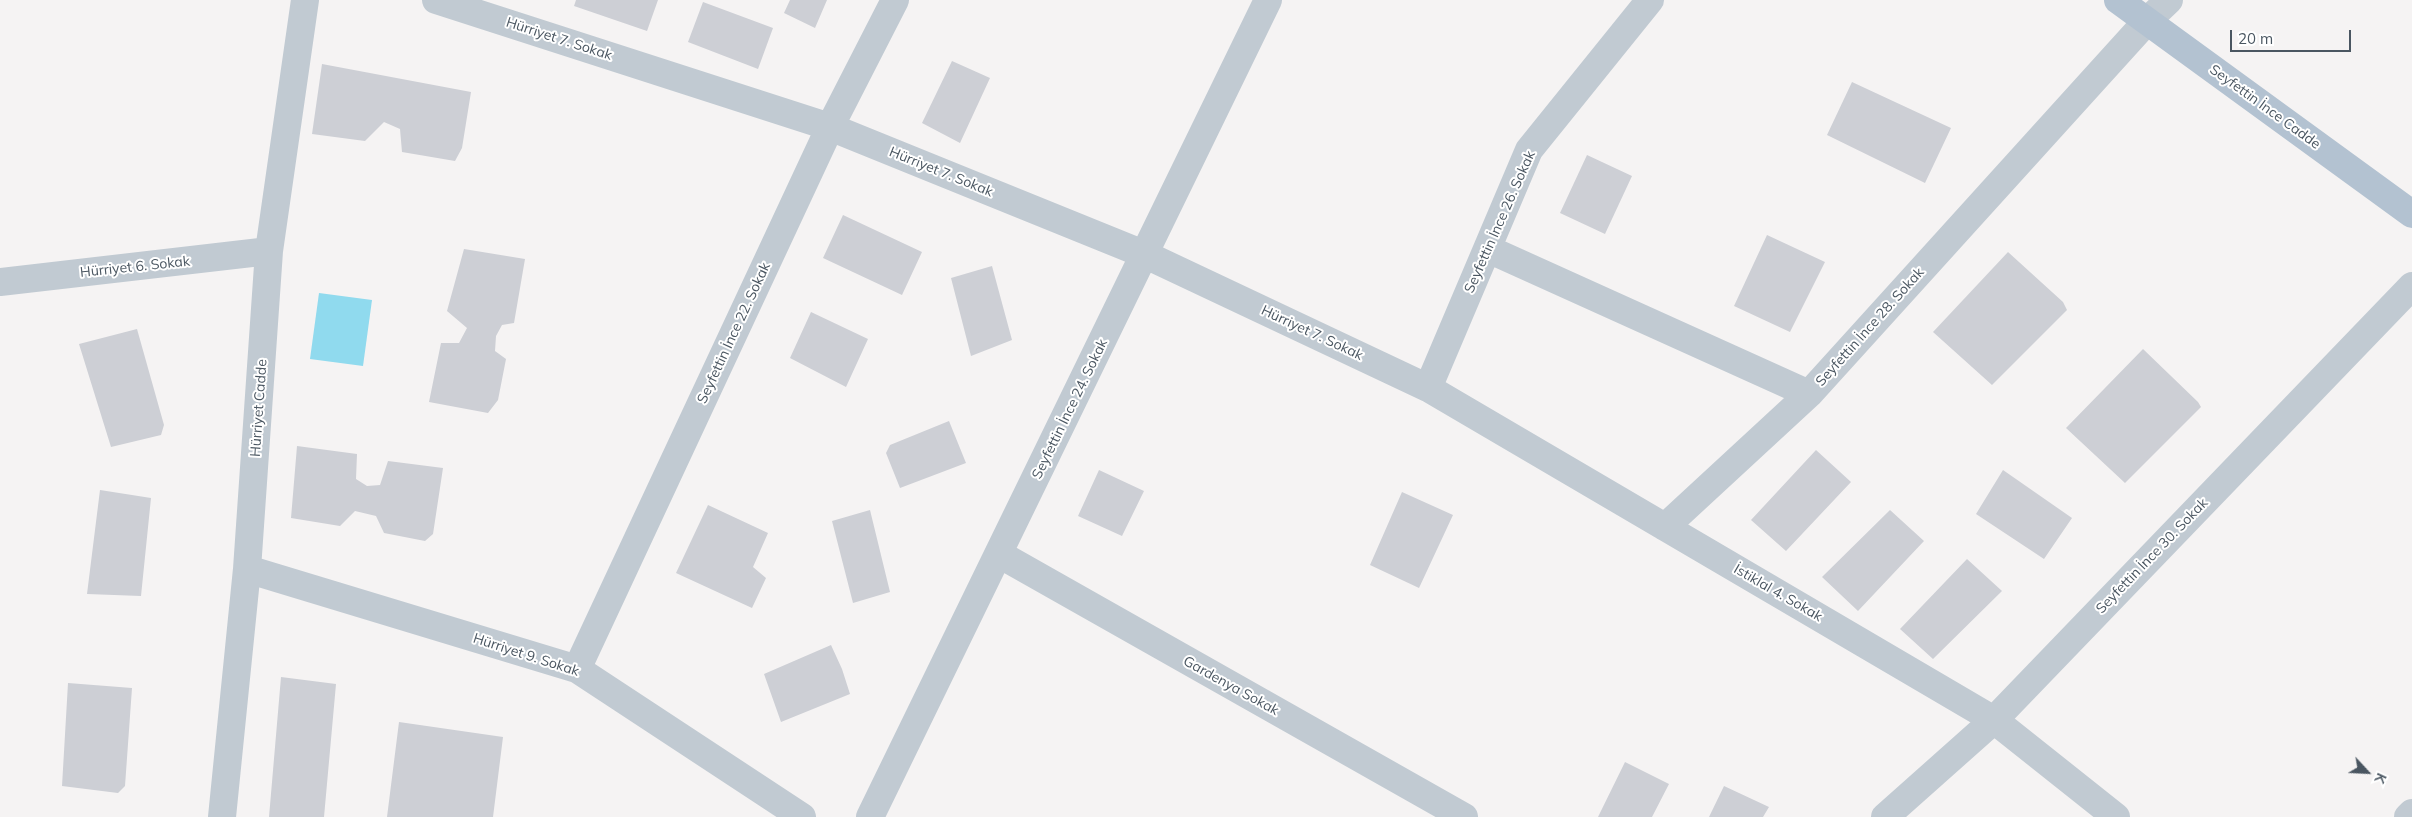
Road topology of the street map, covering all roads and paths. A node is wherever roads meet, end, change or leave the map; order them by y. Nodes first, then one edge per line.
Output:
1 (305, 0) edge
2 (436, 0) edge
3 (895, 0) edge
4 (1268, 0) edge
5 (1650, 0) edge
6 (2118, 0) edge
7 (2169, 0) edge
8 (2147, 21) junction
9 (830, 127) junction
10 (2412, 214) edge
11 (1488, 249) junction
12 (269, 251) junction
13 (1146, 255) junction
14 (0, 282) edge
15 (2412, 286) edge
16 (1428, 388) junction
17 (1809, 394) junction
18 (1666, 527) junction
19 (999, 554) junction
20 (248, 569) junction
21 (577, 669) junction
22 (1994, 720) junction
23 (2412, 813) edge
24 (222, 817) edge
25 (802, 817) edge
26 (870, 817) edge
27 (1464, 817) edge
28 (1885, 817) edge
29 (2116, 817) edge
30 (2408, 817) edge

1 - 12 street, Hürriyet Cadde
2 - 9 street, Hürriyet 7. Sokak
3 - 9 street, Seyfettin İnce 22. Sokak
4 - 13 street, Seyfettin İnce 24. Sokak
5 - 11 street, Seyfettin İnce 26. Sokak
6 - 8 main road, Seyfettin İnce Cadde
7 - 8 street, Seyfettin İnce 28. Sokak
8 - 10 main road, Seyfettin İnce Cadde
8 - 17 street, Seyfettin İnce 28. Sokak
9 - 13 street, Hürriyet 7. Sokak
9 - 21 street, Seyfettin İnce 22. Sokak
11 - 16 street, Seyfettin İnce 26. Sokak
11 - 17 street, Seyfettin İnce 28. Sokak
12 - 14 street, Hürriyet 6. Sokak
12 - 20 street, Hürriyet Cadde
13 - 16 street, Hürriyet 7. Sokak
13 - 19 street, Seyfettin İnce 24. Sokak
15 - 22 street, Seyfettin İnce 30. Sokak
16 - 18 street, İstiklal 4. Sokak
17 - 18 street
18 - 22 street, İstiklal 4. Sokak
19 - 26 street, Seyfettin İnce 24. Sokak
19 - 27 street, Gardenya Sokak
20 - 21 street, Hürriyet 9. Sokak
20 - 24 street, Hürriyet Cadde
21 - 25 street, Hürriyet 9. Sokak
22 - 28 street, Seyfettin İnce 30. Sokak
22 - 29 street, İstiklal 4. Sokak
23 - 30 street

